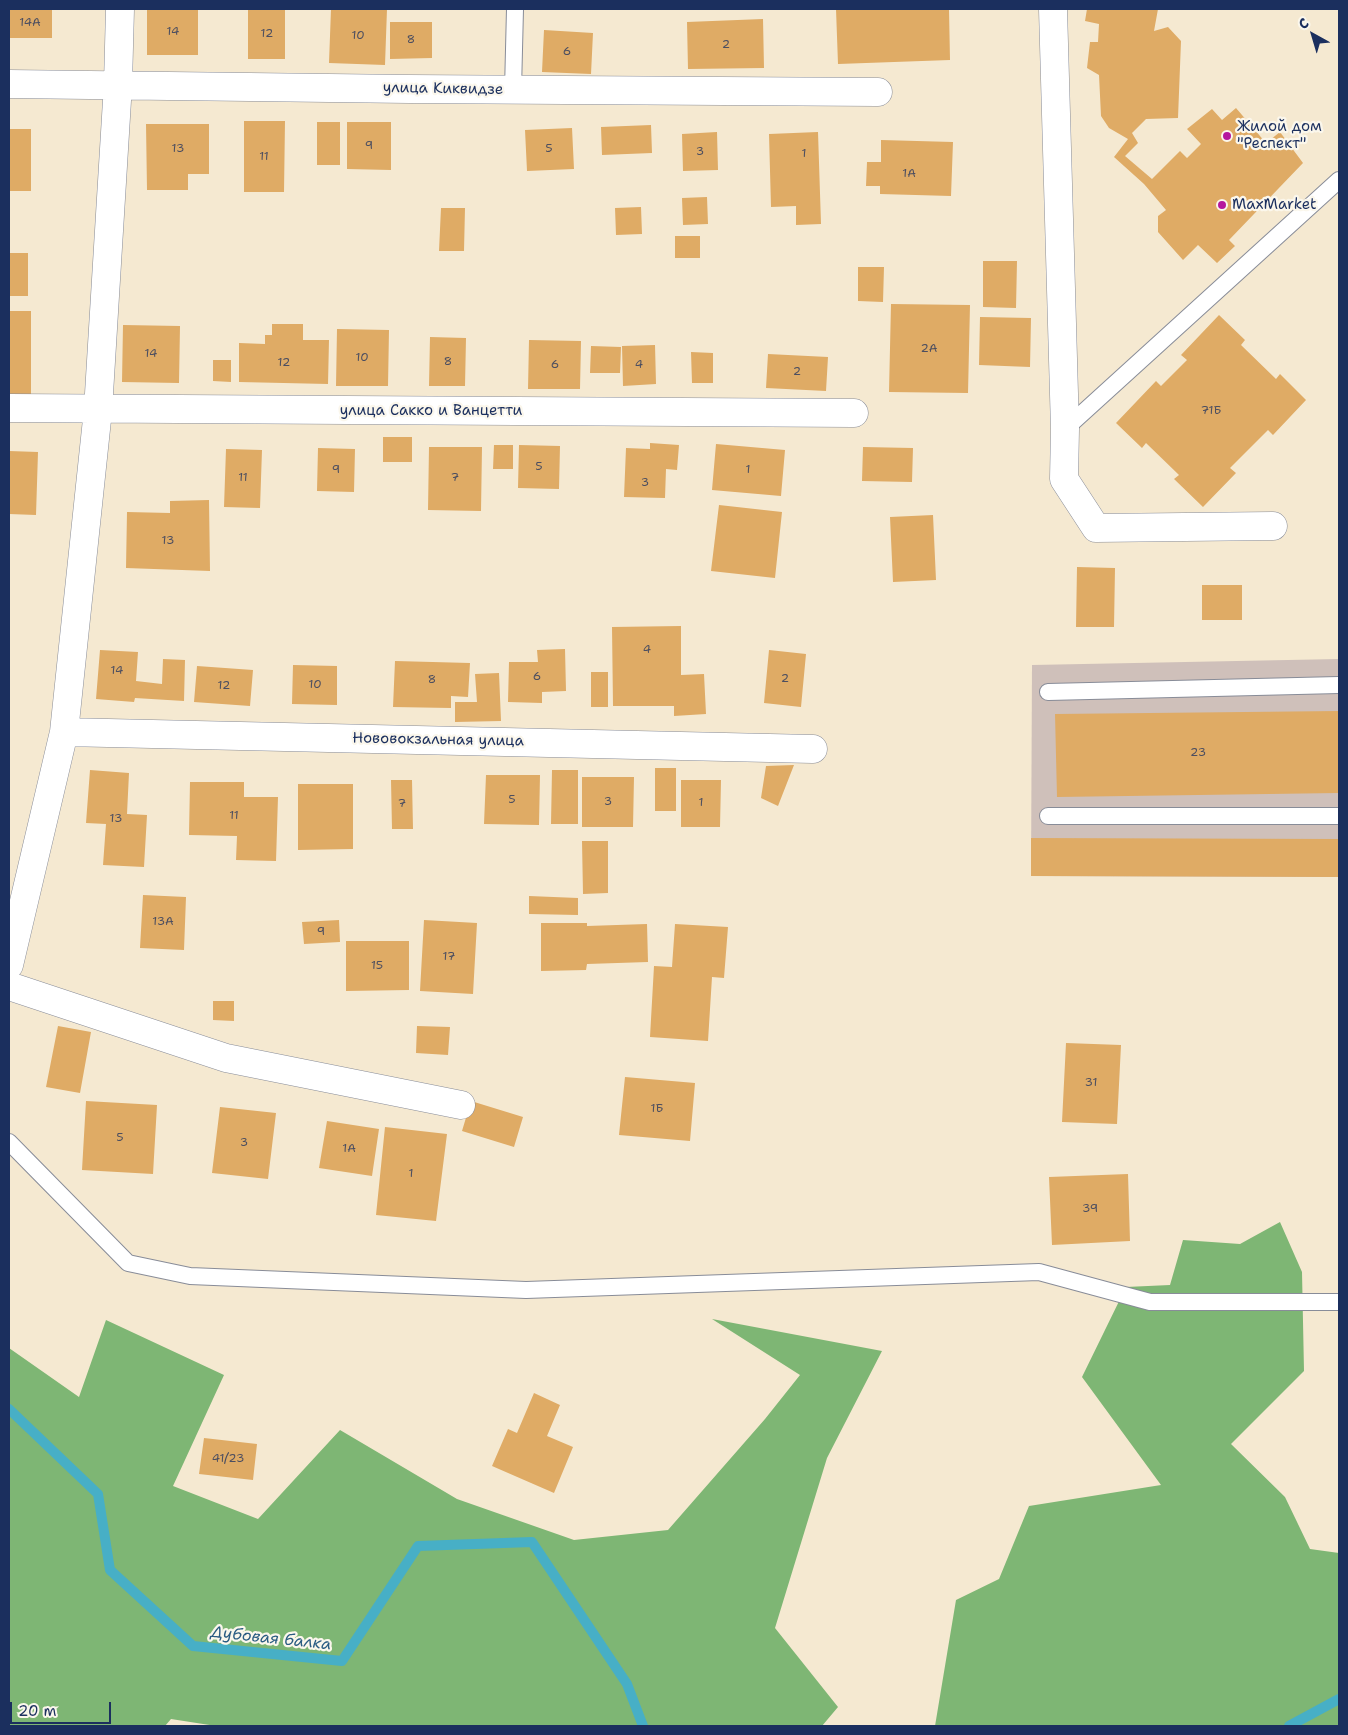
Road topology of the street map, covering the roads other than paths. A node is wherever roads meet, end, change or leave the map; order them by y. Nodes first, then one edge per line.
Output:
1 (120, 9) edge
2 (515, 9) edge
3 (1053, 9) edge
4 (9, 84) edge
5 (118, 84) junction
6 (513, 90) junction
7 (878, 92) dead end
8 (1339, 180) edge
9 (9, 408) edge
10 (98, 410) junction
11 (854, 413) dead end
12 (1066, 429) junction
13 (1273, 526) dead end
14 (1339, 685) edge
15 (1048, 692) dead end
16 (64, 732) junction
17 (813, 749) dead end
18 (1048, 816) dead end
19 (1339, 816) edge
20 (9, 965) edge
21 (9, 986) edge
22 (461, 1105) dead end
23 (9, 1142) edge
24 (1339, 1302) edge

1 - 5 street
2 - 6 lane
3 - 12 street
4 - 5 street, улица Киквидзе
5 - 6 street, улица Киквидзе
5 - 10 street
6 - 7 street, улица Киквидзе
8 - 12 lane
9 - 10 street, улица Сакко и Ванцетти
10 - 11 street, улица Сакко и Ванцетти
10 - 16 street
12 - 13 street
14 - 15 lane
16 - 17 street, Нововокзальная улица
16 - 20 street
18 - 19 lane
21 - 22 street
23 - 24 lane

